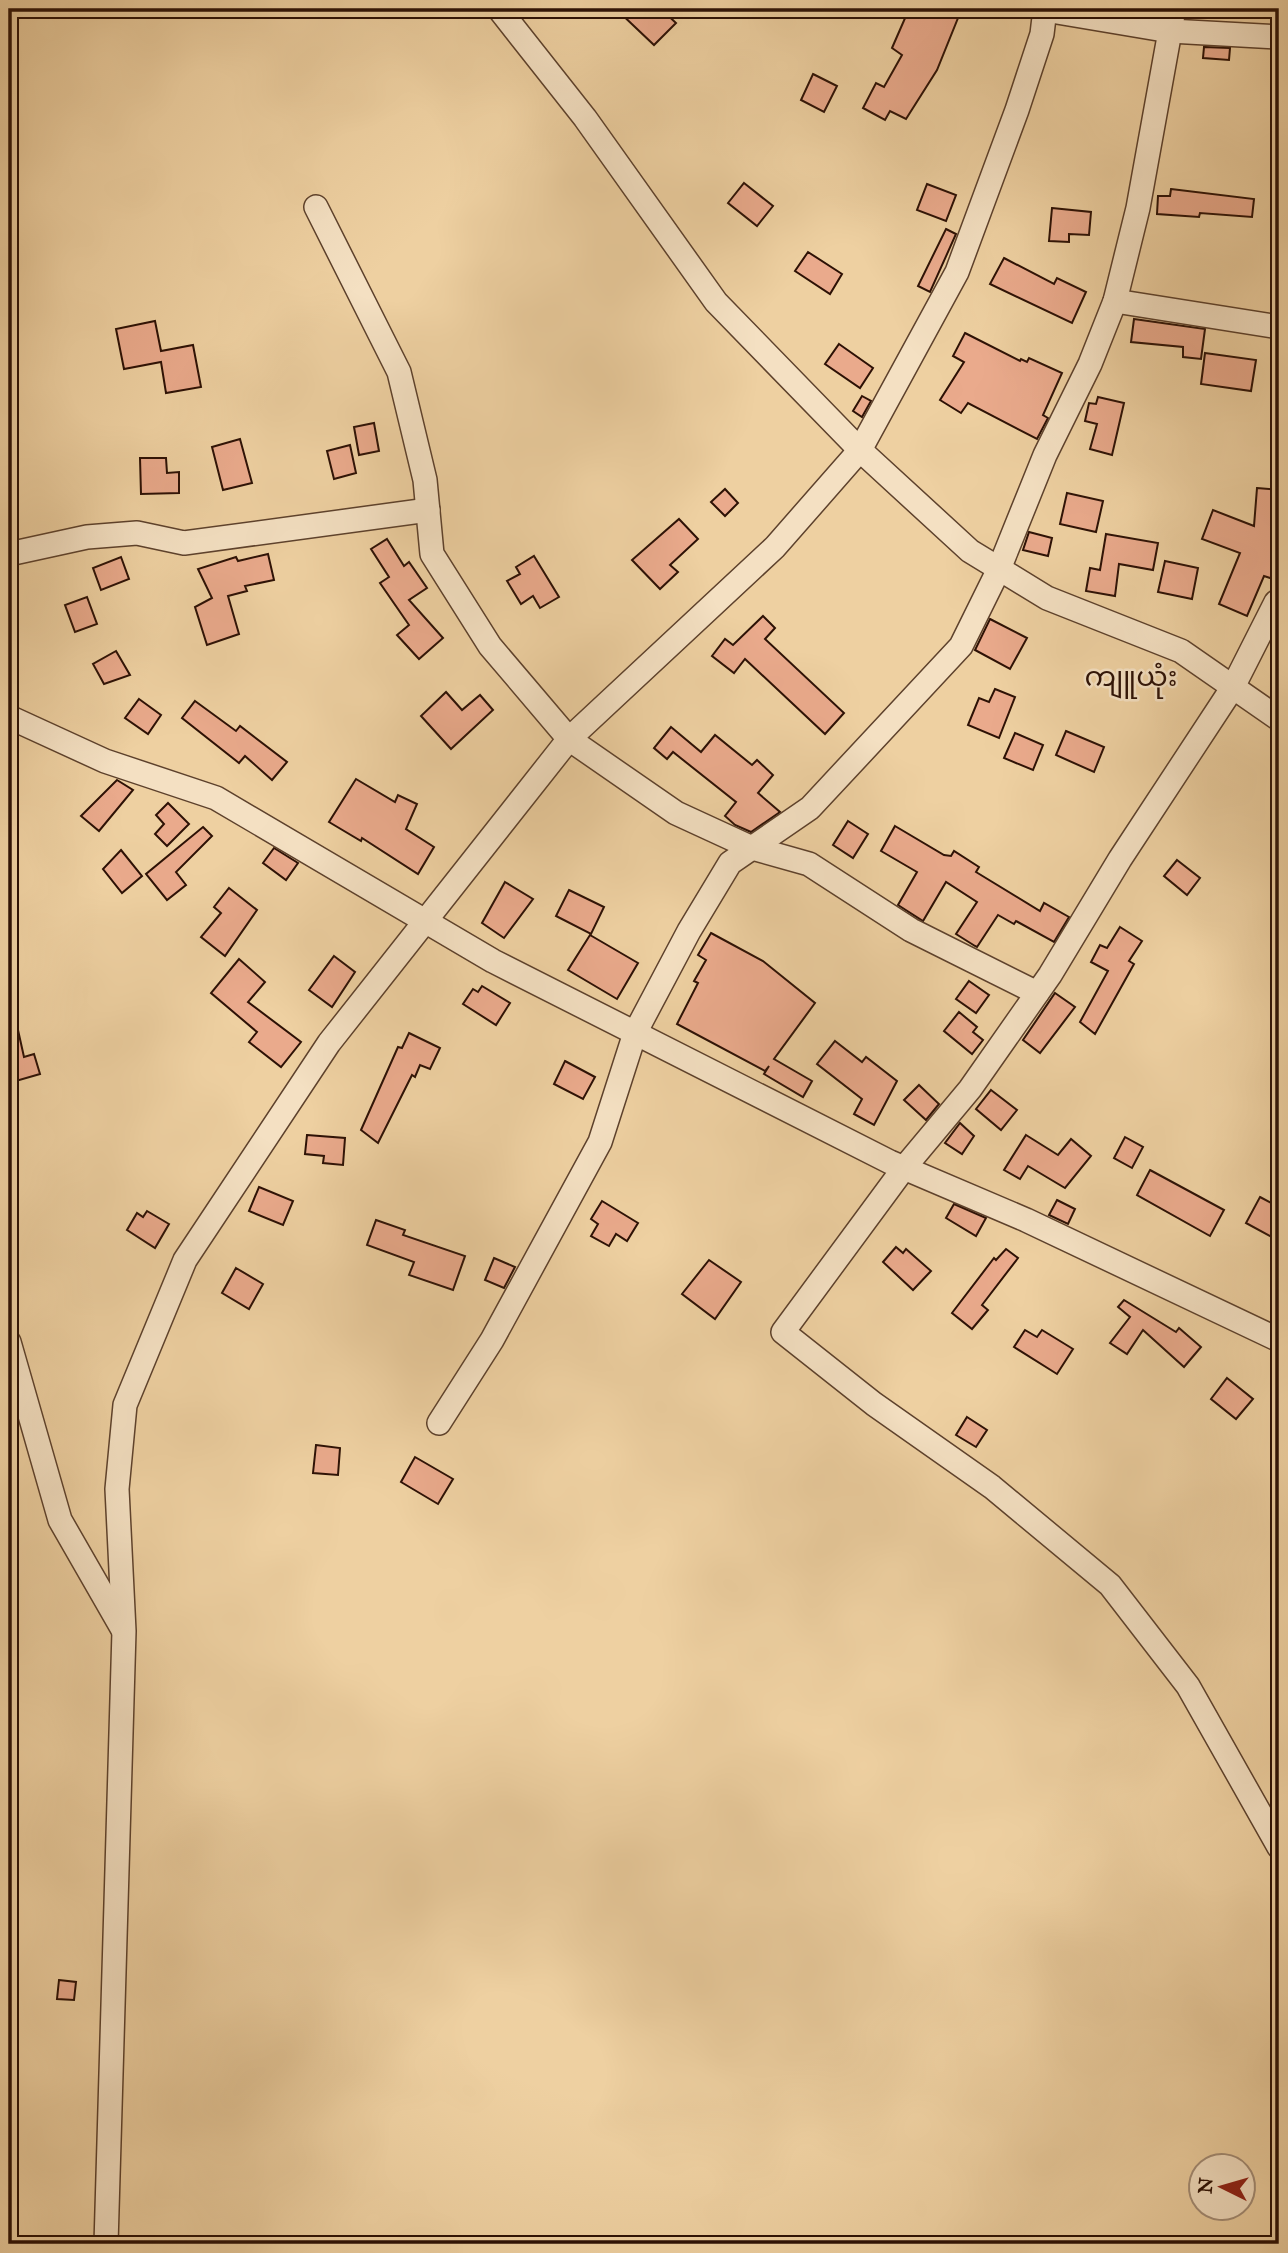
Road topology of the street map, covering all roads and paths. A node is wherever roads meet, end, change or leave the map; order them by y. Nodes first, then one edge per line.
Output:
1 (499, 9) edge
2 (1043, 9) edge
3 (1172, 20) edge
4 (1279, 37) edge
5 (316, 207) dead end
6 (1115, 301) junction
7 (1279, 327) edge
8 (860, 450) junction
9 (428, 510) junction
10 (9, 554) edge
11 (999, 569) junction
12 (1276, 601) dead end
13 (1233, 687) junction
14 (9, 716) edge
15 (1279, 719) edge
16 (569, 739) junction
17 (752, 848) junction
18 (425, 920) junction
19 (1037, 993) junction
20 (635, 1033) junction
21 (904, 1168) junction
22 (1279, 1340) edge
23 (9, 1342) edge
24 (439, 1423) dead end
25 (124, 1630) junction
26 (1279, 1847) edge
27 (106, 2244) edge

1 - 8 street
2 - 3 street
2 - 8 street
3 - 4 street
3 - 6 street
5 - 9 street
6 - 7 street
6 - 11 street
8 - 11 street
8 - 16 street
9 - 10 street
9 - 16 street
11 - 13 street
11 - 17 street
12 - 13 street
13 - 15 street
13 - 19 street
14 - 18 street
16 - 17 street
16 - 18 street
17 - 19 street
17 - 20 street
18 - 20 street
18 - 25 street
19 - 21 street
20 - 21 street
20 - 24 street
21 - 22 street
21 - 26 street
23 - 25 street
25 - 27 street

